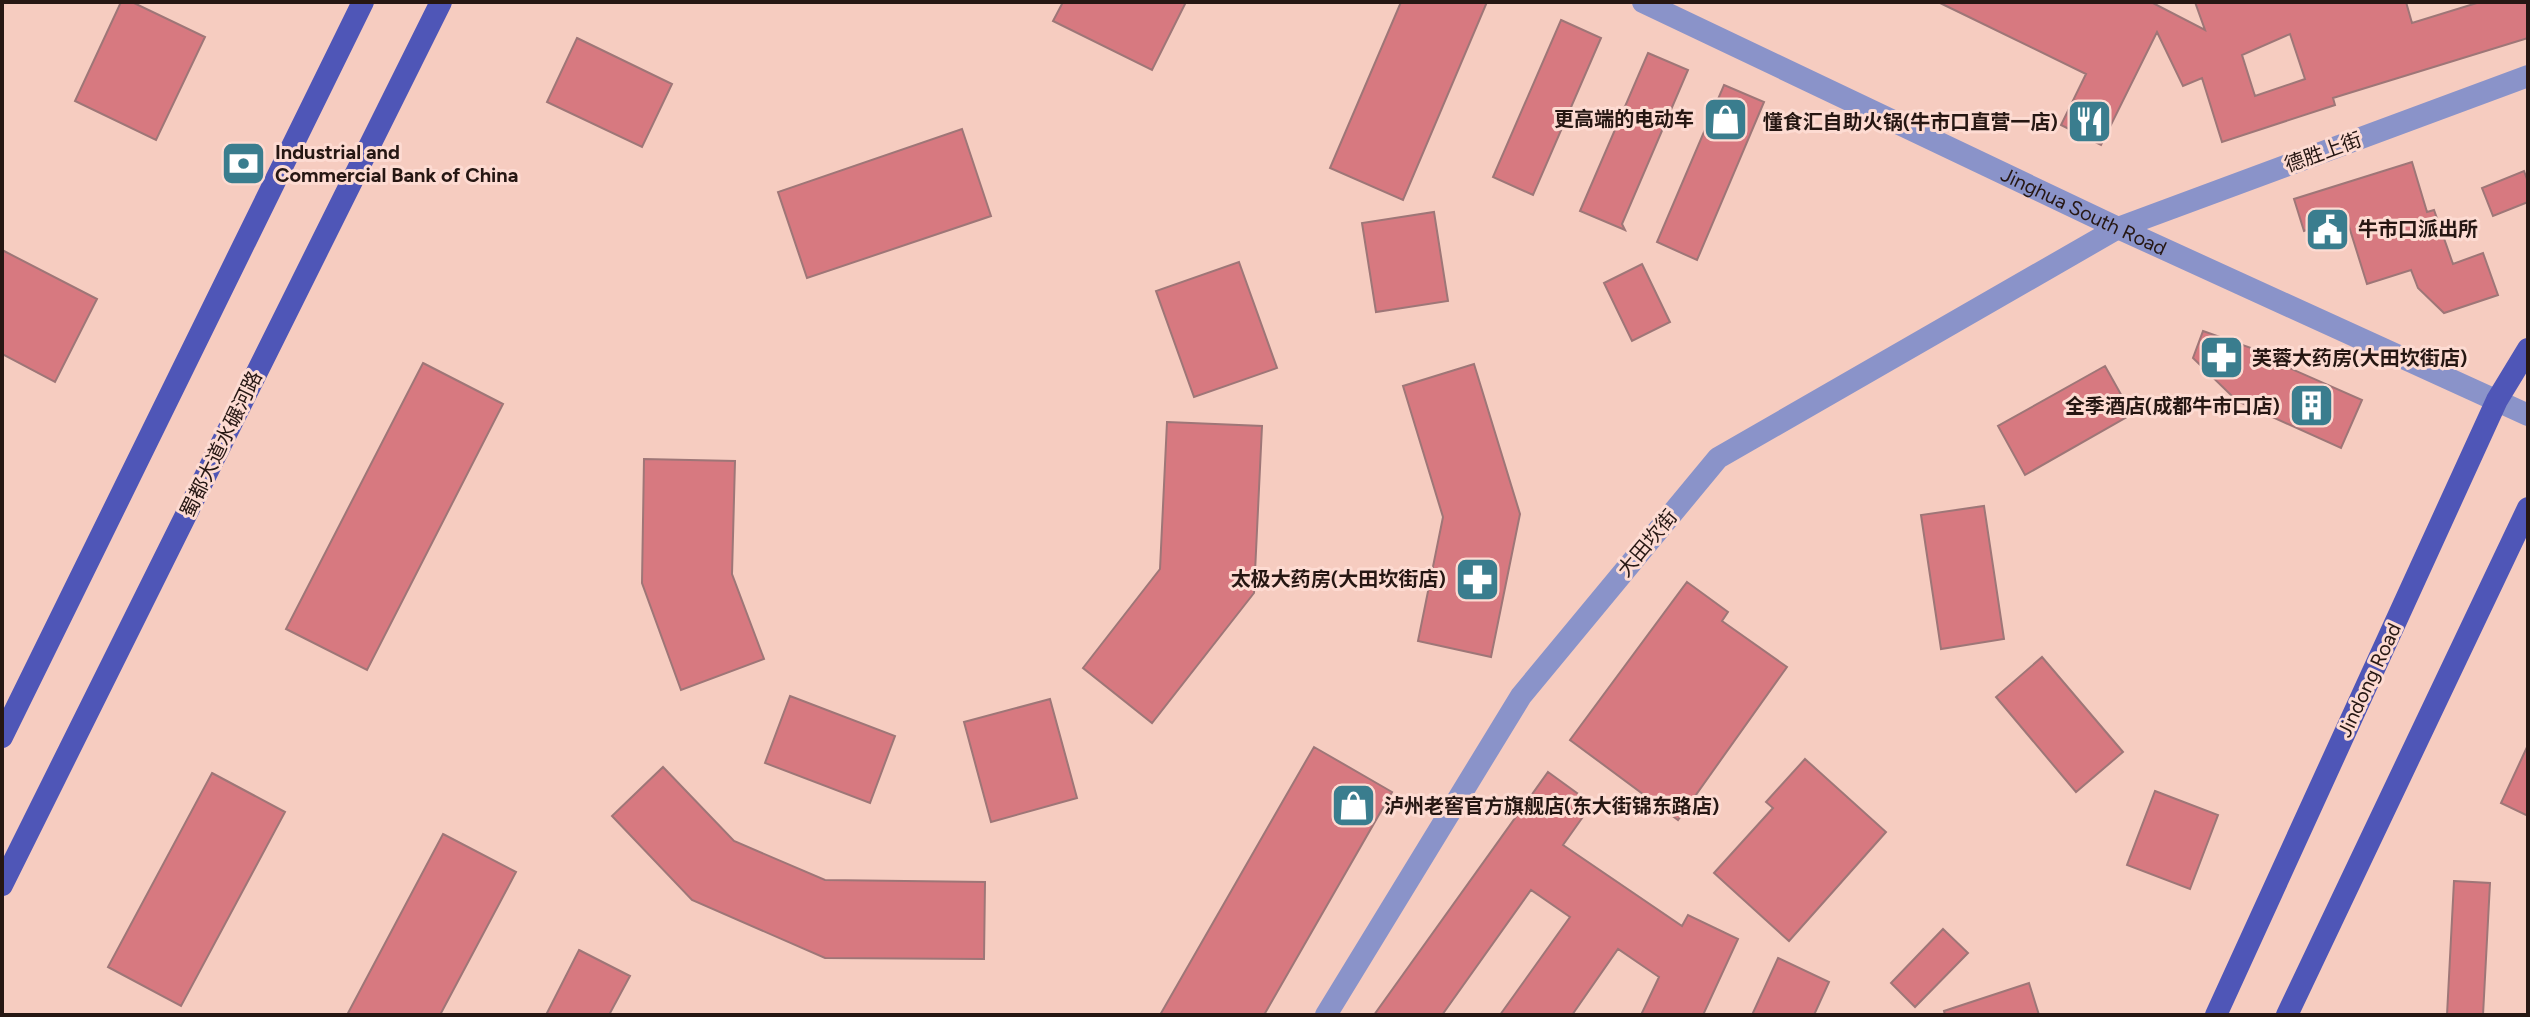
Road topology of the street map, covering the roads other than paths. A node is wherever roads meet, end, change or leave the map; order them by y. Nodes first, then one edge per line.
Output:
1 (363, 2) edge
2 (441, 2) edge
3 (1643, 2) edge
4 (2528, 76) edge
5 (2118, 228) junction
6 (2528, 349) edge
7 (2497, 400) junction
8 (2528, 415) edge
9 (2528, 508) edge
10 (2, 737) edge
11 (2, 885) edge
12 (1326, 1015) edge
13 (2216, 1015) edge
14 (2287, 1015) edge

1 - 10 main road
2 - 11 main road, 蜀都大道水碾河路
3 - 5 street, Jinghua South Road
4 - 5 street, 德胜上街
5 - 7 street, Jinghua South Road
5 - 12 street, 大田坎街
6 - 7 main road, Jindong Road
7 - 8 street, Jinghua South Road
7 - 13 main road, Jindong Road
9 - 14 main road

